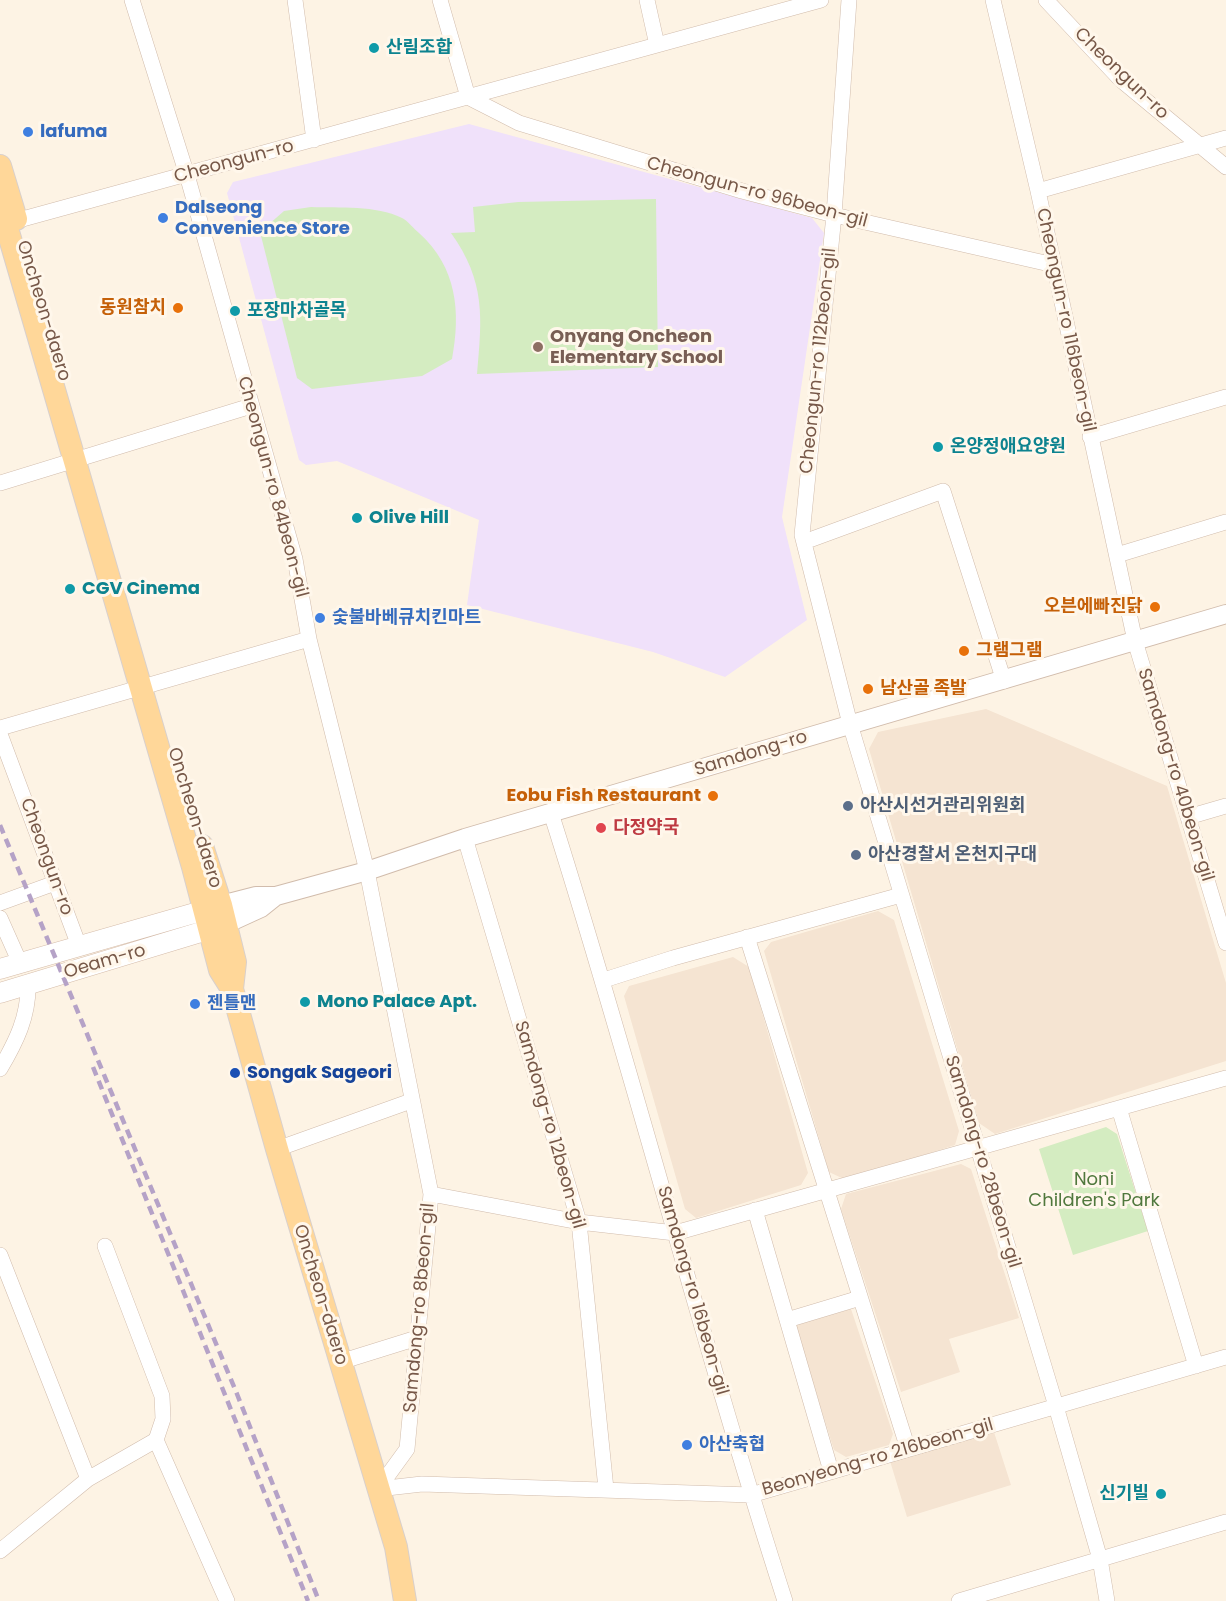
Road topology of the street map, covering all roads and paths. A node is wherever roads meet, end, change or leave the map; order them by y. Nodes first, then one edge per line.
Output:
1 (132, 0) edge
2 (295, 0) edge
3 (440, 0) edge
4 (647, 0) edge
5 (821, 0) edge
6 (849, 0) edge
7 (993, 0) edge
8 (1046, 0) edge
9 (657, 45) junction
10 (468, 98) junction
11 (1226, 138) edge
12 (314, 140) junction
13 (1198, 146) junction
14 (0, 166) edge
15 (1226, 167) edge
16 (187, 175) junction
17 (1038, 191) junction
18 (834, 215) junction
19 (6, 218) edge
20 (1054, 264) junction
21 (1226, 397) edge
22 (251, 406) junction
23 (1090, 437) junction
24 (80, 458) junction
25 (0, 483) edge
26 (1226, 522) edge
27 (804, 542) junction
28 (1117, 555) junction
29 (1226, 614) edge
30 (309, 639) junction
31 (1135, 641) junction
32 (1004, 681) junction
33 (147, 684) junction
34 (850, 724) junction
35 (0, 728) edge
36 (0, 734) edge
37 (1226, 806) edge
38 (551, 813) junction
39 (1188, 817) junction
40 (465, 838) junction
41 (367, 871) junction
42 (55, 883) junction
43 (901, 895) junction
44 (0, 903) edge
45 (215, 917) junction
46 (0, 918) edge
47 (747, 937) junction
48 (1226, 943) edge
49 (79, 946) junction
50 (20, 963) junction
51 (0, 969) edge
52 (604, 980) junction
53 (28, 984) junction
54 (0, 993) edge
55 (0, 1069) edge
56 (1226, 1078) edge
57 (411, 1101) junction
58 (1119, 1108) junction
59 (977, 1148) junction
60 (277, 1149) junction
61 (826, 1190) junction
62 (431, 1194) junction
63 (755, 1210) junction
64 (579, 1222) junction
65 (675, 1233) junction
66 (105, 1246) dead end
67 (0, 1255) edge
68 (860, 1298) junction
69 (787, 1320) junction
70 (417, 1338) junction
71 (1226, 1357) edge
72 (340, 1362) junction
73 (1196, 1366) junction
74 (1056, 1406) junction
75 (156, 1440) junction
76 (908, 1449) junction
77 (831, 1471) junction
78 (88, 1479) junction
79 (378, 1489) junction
80 (606, 1489) junction
81 (751, 1494) junction
82 (1226, 1522) edge
83 (0, 1551) edge
84 (1100, 1559) junction
85 (227, 1601) edge
86 (405, 1601) edge
87 (785, 1601) edge
88 (959, 1601) edge
89 (1107, 1601) edge

1 - 16 street, Cheongun-ro 84beon-gil
2 - 12 street
3 - 10 street
4 - 9 street
5 - 9 street, Cheongun-ro
6 - 18 street, Cheongun-ro 112beon-gil
7 - 17 street, Cheongun-ro 116beon-gil
8 - 13 street, Cheongun-ro
9 - 10 street, Cheongun-ro
10 - 12 street, Cheongun-ro
10 - 18 street, Cheongun-ro 96beon-gil
11 - 13 street
12 - 16 street, Cheongun-ro
13 - 15 street, Cheongun-ro
13 - 17 street
14 - 19 main road, Oncheon-daero
16 - 19 street, Cheongun-ro
16 - 22 street, Cheongun-ro 84beon-gil
17 - 20 street, Cheongun-ro 116beon-gil
18 - 20 street, Cheongun-ro 96beon-gil
18 - 27 street, Cheongun-ro 112beon-gil
19 - 24 main road, Oncheon-daero
20 - 23 street, Cheongun-ro 116beon-gil
21 - 23 street
22 - 24 street
22 - 30 street, Cheongun-ro 84beon-gil
23 - 28 street, Cheongun-ro 116beon-gil
24 - 25 street
24 - 33 main road, Oncheon-daero
26 - 28 street
27 - 32 street
27 - 34 street, Cheongun-ro 112beon-gil
28 - 31 street, Cheongun-ro 116beon-gil
29 - 31 street, Samdong-ro
30 - 33 street
30 - 41 street, Cheongun-ro 84beon-gil
31 - 32 street, Samdong-ro
31 - 39 street, Samdong-ro 40beon-gil
32 - 34 street, Samdong-ro
33 - 35 street
33 - 45 main road, Oncheon-daero
34 - 38 street, Samdong-ro
34 - 43 street, Samdong-ro 28beon-gil
36 - 42 street, Cheongun-ro
37 - 39 street
38 - 40 street, Samdong-ro
38 - 52 street, Samdong-ro 16beon-gil
39 - 48 street, Samdong-ro 40beon-gil
40 - 41 street, Samdong-ro
40 - 64 street, Samdong-ro 12beon-gil
41 - 45 street, Samdong-ro
41 - 57 street, Samdong-ro 8beon-gil
42 - 44 street
42 - 49 street, Cheongun-ro
43 - 47 street
43 - 59 street, Samdong-ro 28beon-gil
45 - 49 main road, Oeam-ro
45 - 53 main road, Oeam-ro
45 - 60 main road, Oncheon-daero
46 - 50 street
47 - 52 street
47 - 61 street
49 - 50 main road, Oeam-ro
50 - 51 main road, Oeam-ro
52 - 65 street, Samdong-ro 16beon-gil
53 - 54 main road, Oeam-ro
53 - 55 street
56 - 58 street
57 - 60 street
57 - 62 street, Samdong-ro 8beon-gil
58 - 59 street
58 - 73 street
59 - 61 street
59 - 74 street, Samdong-ro 28beon-gil
60 - 72 main road, Oncheon-daero
61 - 63 street
61 - 68 street
62 - 64 street
62 - 70 street, Samdong-ro 8beon-gil
63 - 65 street
63 - 69 street
64 - 65 street
64 - 80 street, Samdong-ro 12beon-gil
65 - 81 street, Samdong-ro 16beon-gil
66 - 75 street
67 - 78 street
68 - 69 street
68 - 76 street
69 - 77 street
70 - 72 street
70 - 79 street, Samdong-ro 8beon-gil
71 - 73 street, Beonyeong-ro 216beon-gil
72 - 79 main road, Oncheon-daero
73 - 74 street, Beonyeong-ro 216beon-gil
74 - 76 street, Beonyeong-ro 216beon-gil
74 - 84 street, Samdong-ro 28beon-gil
75 - 78 street
75 - 85 street
76 - 77 street, Beonyeong-ro 216beon-gil
77 - 81 street, Beonyeong-ro 216beon-gil
78 - 83 street
79 - 80 street, Beonyeong-ro 216beon-gil
79 - 86 main road, Oncheon-daero
80 - 81 street, Beonyeong-ro 216beon-gil
81 - 87 street, Samdong-ro 16beon-gil
82 - 84 street
84 - 88 street
84 - 89 street, Samdong-ro 28beon-gil

